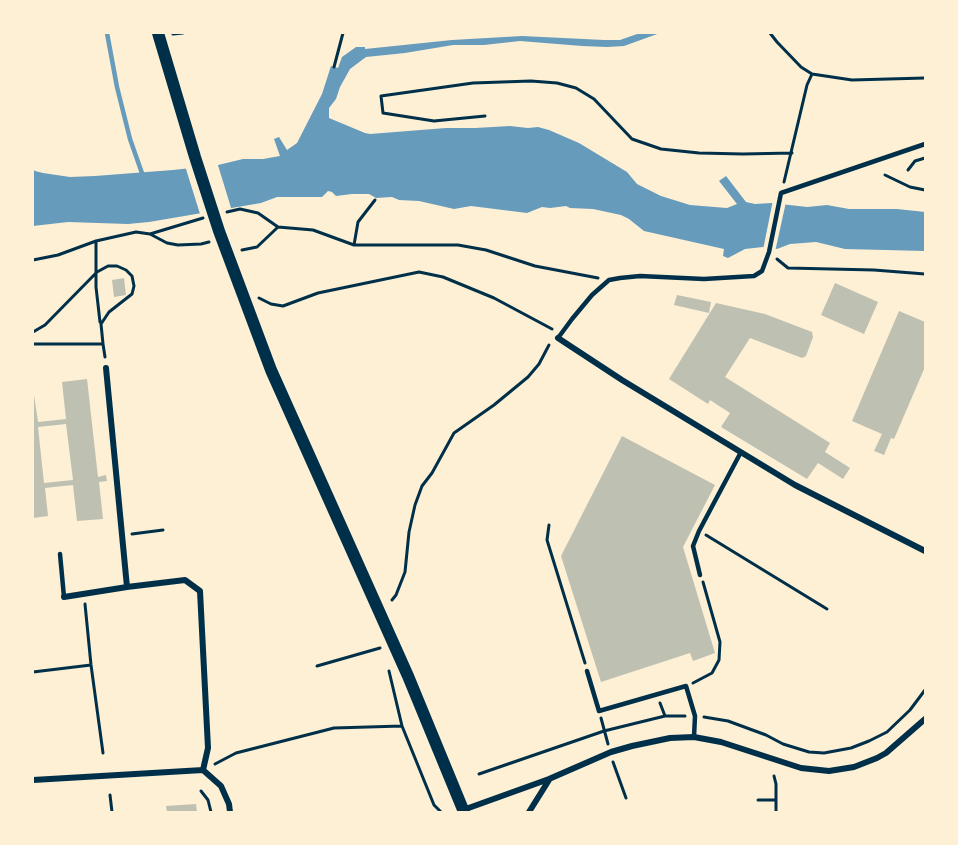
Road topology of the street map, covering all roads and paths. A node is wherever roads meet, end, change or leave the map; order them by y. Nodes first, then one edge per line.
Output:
1 (183, 33) edge
2 (343, 33) edge
3 (770, 33) edge
4 (165, 34) edge
5 (334, 67) dead end
6 (812, 74) junction
7 (925, 78) edge
8 (485, 116) dead end
9 (925, 144) edge
10 (792, 153) junction
11 (925, 158) edge
12 (908, 170) dead end
13 (885, 175) dead end
14 (925, 190) edge
15 (781, 193) junction
16 (375, 200) dead end
17 (278, 227) dead end
18 (150, 234) dead end
19 (221, 235) junction
20 (242, 250) dead end
21 (33, 260) edge
22 (788, 267) dead end
23 (97, 272) junction
24 (925, 274) edge
25 (609, 280) junction
26 (258, 297) dead end
27 (101, 324) junction
28 (33, 332) edge
29 (558, 338) junction
30 (33, 344) edge
31 (103, 344) junction
32 (549, 345) dead end
33 (106, 368) joint
34 (741, 452) junction
35 (549, 525) dead end
36 (163, 530) dead end
37 (699, 531) junction
38 (123, 535) junction
39 (925, 550) edge
40 (60, 554) dead end
41 (700, 575) joint
42 (127, 587) junction
43 (84, 593) junction
44 (64, 597) joint
45 (392, 600) dead end
46 (827, 609) dead end
47 (384, 656) dead end
48 (91, 665) junction
49 (387, 665) dead end
50 (317, 666) dead end
51 (587, 671) joint
52 (33, 672) edge
53 (686, 686) junction
54 (925, 721) edge
55 (402, 726) junction
56 (694, 737) junction
57 (103, 753) dead end
58 (203, 770) junction
59 (774, 776) dead end
60 (549, 779) junction
61 (33, 780) edge
62 (201, 791) dead end
63 (110, 795) dead end
64 (758, 800) dead end
65 (776, 800) junction
66 (463, 811) edge
67 (112, 812) edge
68 (212, 812) edge
69 (230, 812) edge
70 (441, 812) edge
71 (529, 812) edge
72 (776, 812) edge

1 - 4 path
2 - 5 path
3 - 6 path
4 - 19 main road
6 - 7 path
6 - 10 path
8 - 10 path
9 - 15 lane
10 - 15 path
11 - 12 path
13 - 14 path
15 - 25 lane
16 - 25 path
17 - 20 path
18 - 19 path
19 - 66 main road
21 - 23 path
22 - 24 path
23 - 27 path
23 - 27 path
23 - 28 path
25 - 29 lane
26 - 29 path
27 - 31 path
29 - 34 street
30 - 31 path
31 - 33 path
32 - 45 path
33 - 38 street
34 - 37 lane
34 - 39 street
35 - 51 path
36 - 38 path
37 - 41 lane
37 - 46 path
38 - 42 street
40 - 44 lane
41 - 53 path
42 - 43 street
42 - 58 street
43 - 44 street
43 - 48 path
47 - 50 path
48 - 52 path
48 - 57 path
49 - 55 path
51 - 53 lane
53 - 56 lane
54 - 56 street
55 - 58 path
55 - 70 path
56 - 60 street
58 - 61 street
58 - 69 street
59 - 65 path
60 - 66 street
60 - 71 street
62 - 68 path
63 - 67 path
64 - 65 path
65 - 72 path

